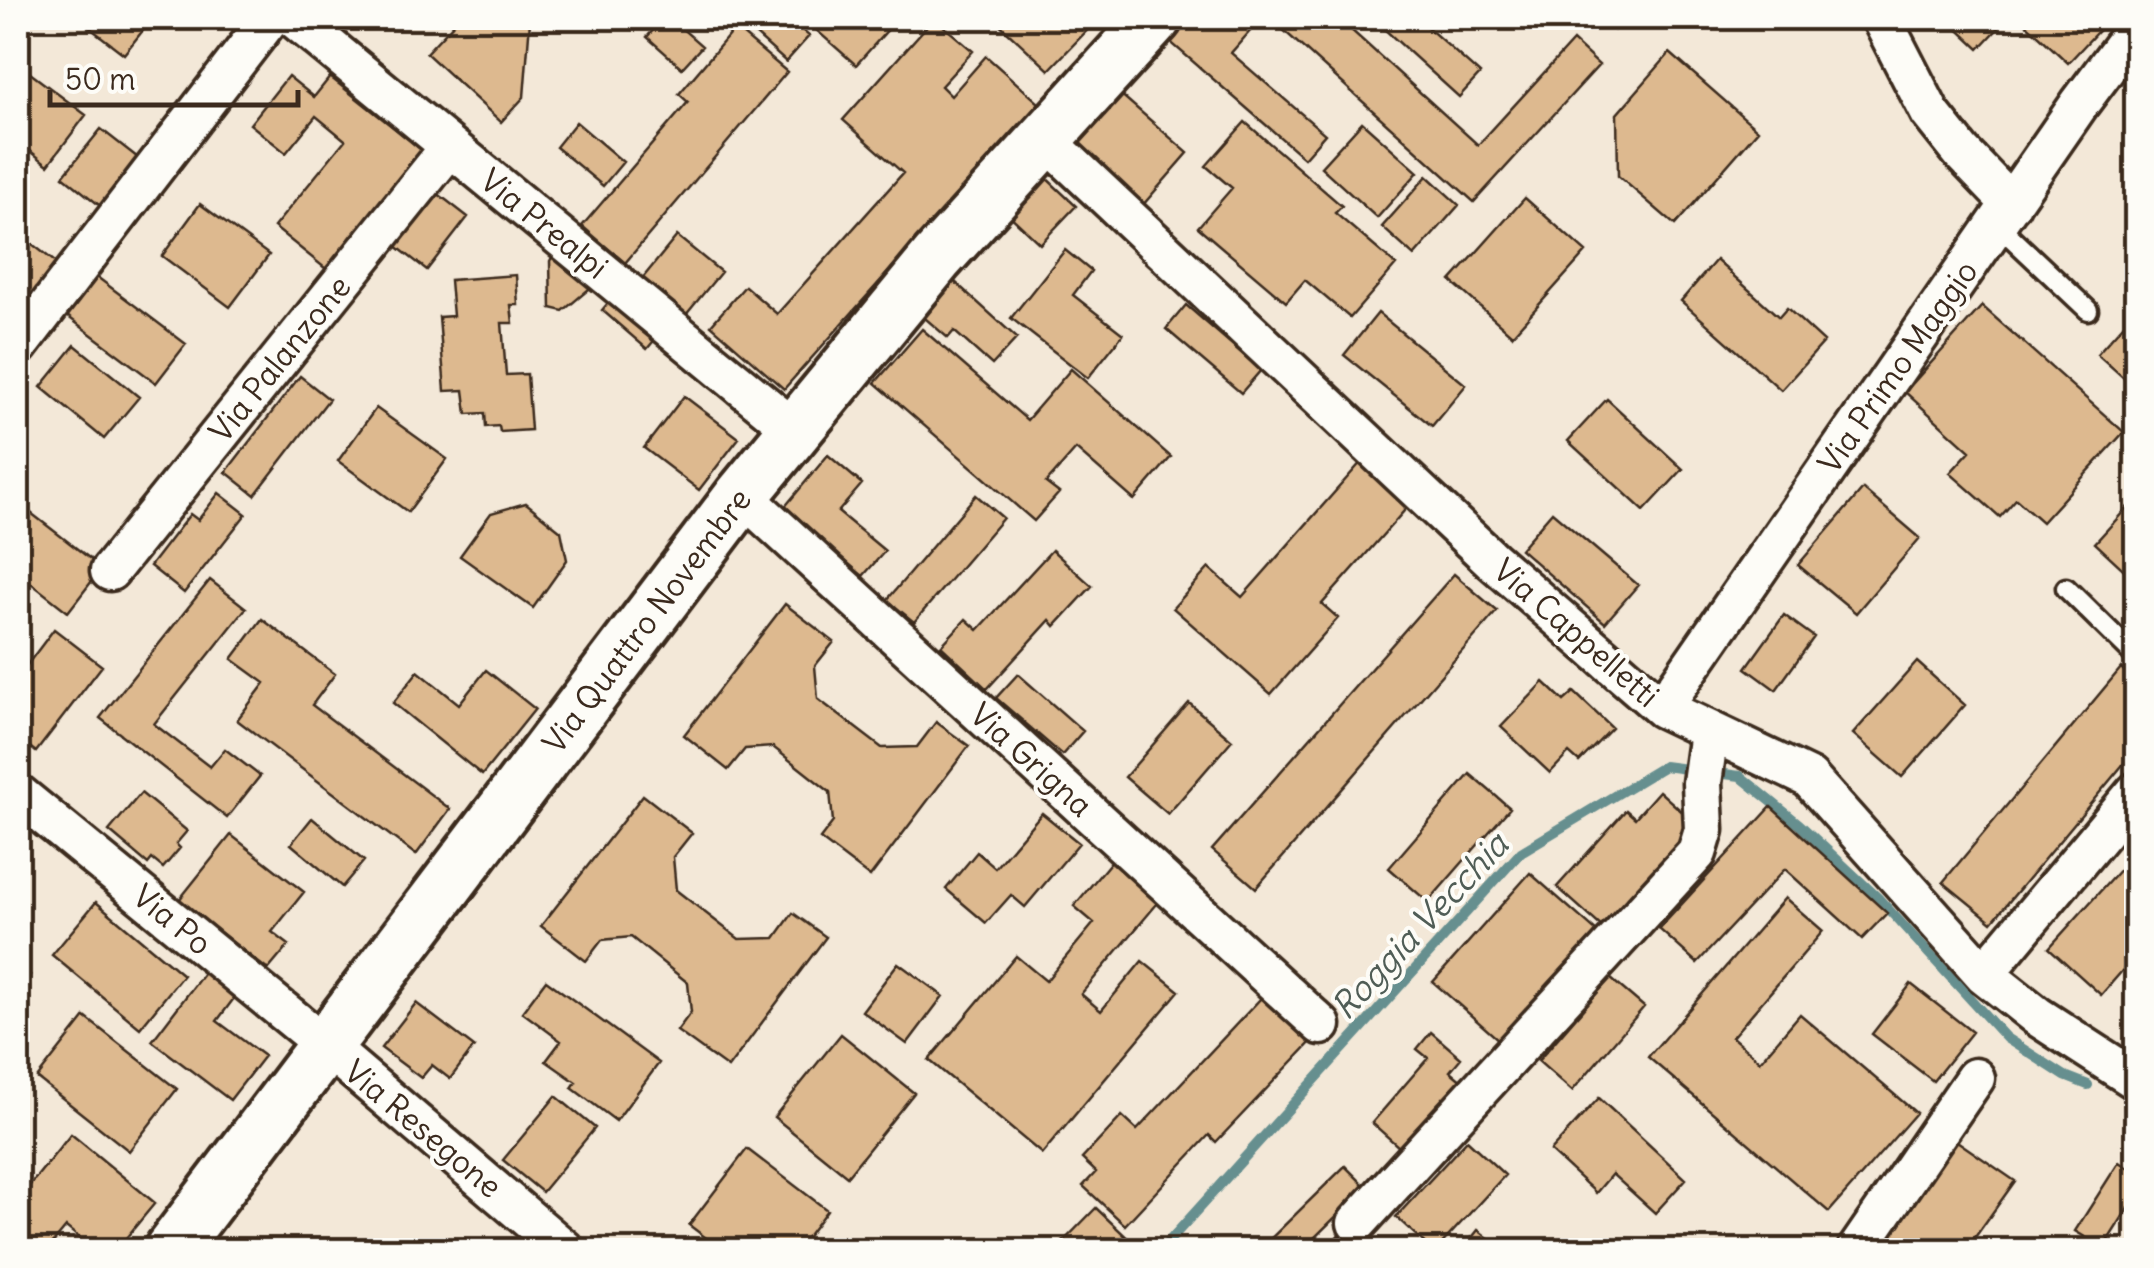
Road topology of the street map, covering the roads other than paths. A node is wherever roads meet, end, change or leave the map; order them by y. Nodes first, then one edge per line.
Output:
1 (270, 18) edge
2 (294, 18) edge
3 (1155, 18) edge
4 (1881, 18) edge
5 (2136, 28) edge
6 (1045, 139) junction
7 (450, 147) junction
8 (2004, 214) junction
9 (2088, 310) dead end
10 (18, 346) edge
11 (796, 430) junction
12 (742, 494) junction
13 (110, 571) dead end
14 (2066, 588) dead end
15 (2136, 658) edge
16 (1662, 708) junction
17 (1705, 756) junction
18 (2136, 792) edge
19 (18, 794) edge
20 (1984, 974) junction
21 (1321, 1024) dead end
22 (326, 1046) junction
23 (1975, 1078) dead end
24 (2136, 1080) edge
25 (1357, 1223) dead end
26 (171, 1250) edge
27 (565, 1250) edge
28 (1856, 1250) edge

1 - 10 street
2 - 7 street, Via Prealpi
3 - 6 street, Via Quattro Novembre
4 - 8 street
5 - 8 street, Via Primo Maggio
6 - 11 street, Via Quattro Novembre
6 - 16 street, Via Cappelletti
7 - 11 street, Via Prealpi
7 - 13 street, Via Palanzone
8 - 9 lane
8 - 16 street, Via Primo Maggio
11 - 12 street, Via Quattro Novembre
12 - 21 street, Via Grigna
12 - 22 street, Via Quattro Novembre
14 - 15 lane
16 - 17 street, Via Cappelletti
17 - 20 street, Via Cappelletti
17 - 25 street
18 - 20 street
19 - 22 street, Via Po
20 - 24 street, Via Cappelletti
22 - 26 street, Via Quattro Novembre
22 - 27 street, Via Resegone
23 - 28 street

